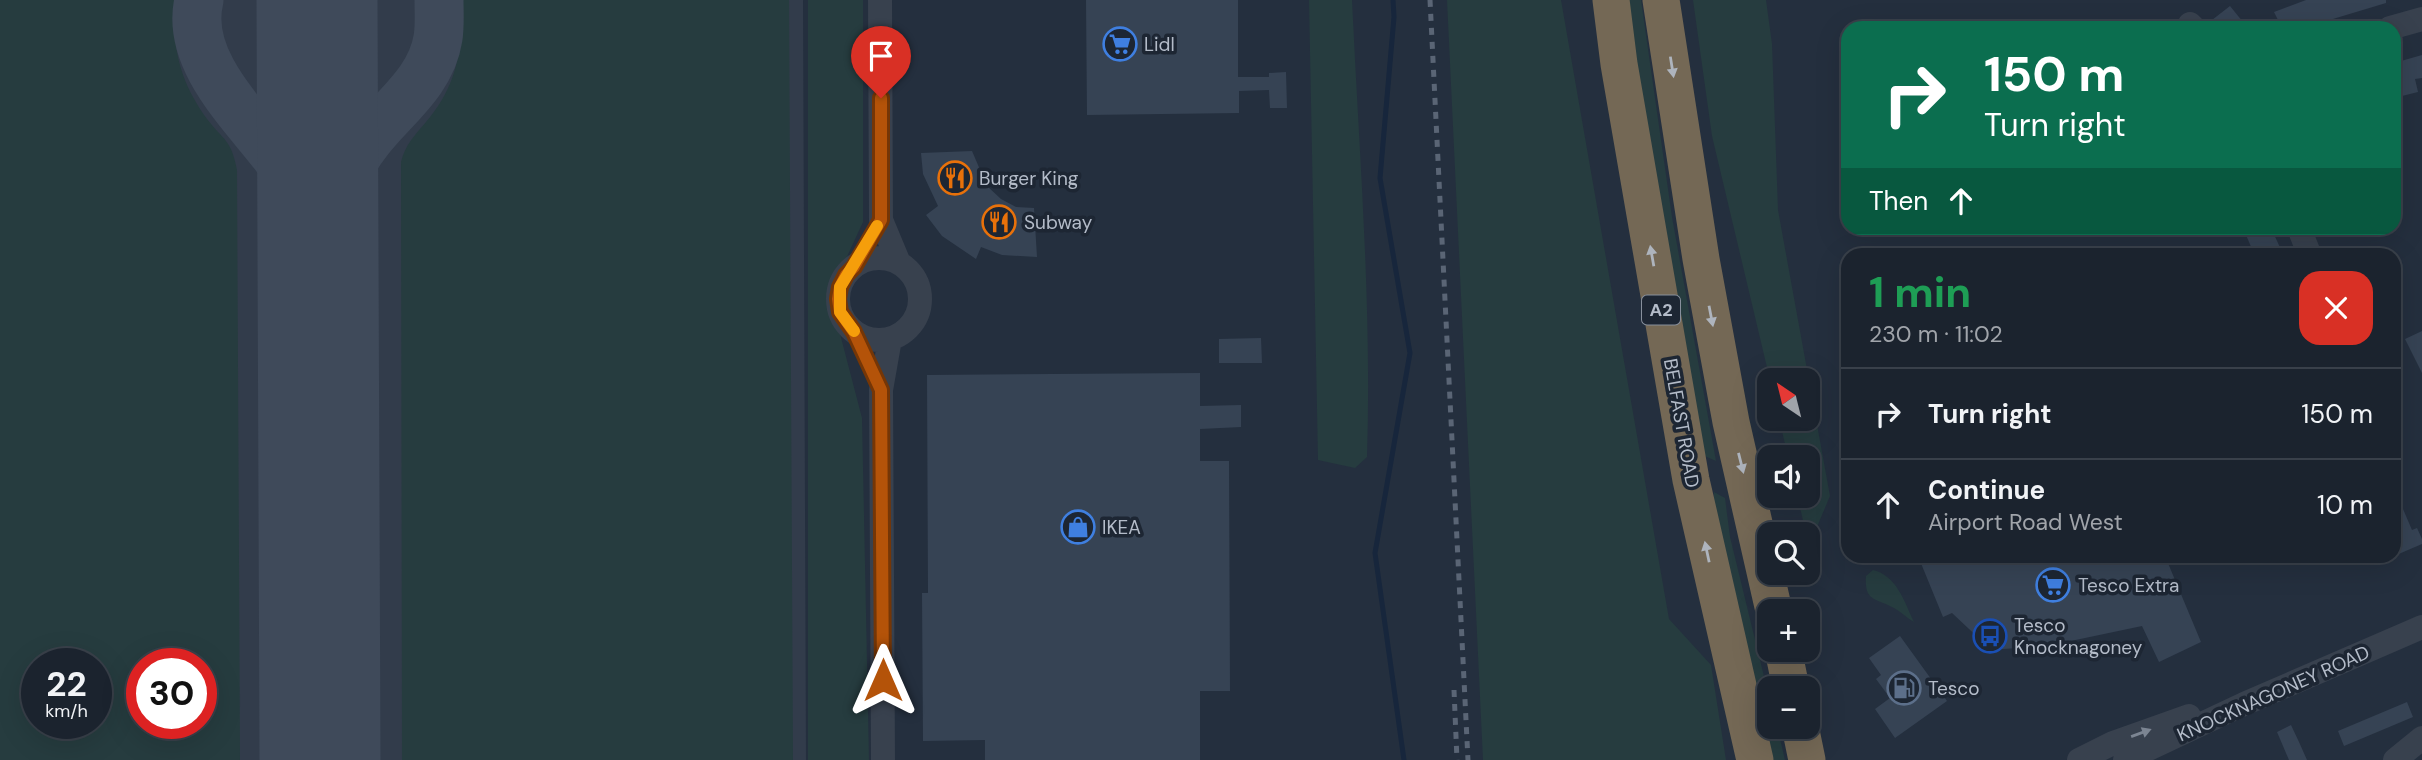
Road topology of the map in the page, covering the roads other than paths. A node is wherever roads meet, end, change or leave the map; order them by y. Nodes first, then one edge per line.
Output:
1 (880, 0) edge
2 (1595, 0) edge
3 (1611, 0) edge
4 (1661, 0) edge
5 (2422, 19) edge
6 (2401, 25) edge
7 (1619, 64) junction
8 (881, 220) junction
9 (899, 263) junction
10 (854, 267) junction
11 (854, 332) junction
12 (890, 339) junction
13 (881, 390) junction
14 (1771, 599) edge
15 (2422, 627) edge
16 (2244, 704) junction
17 (2422, 738) edge
18 (883, 760) edge
19 (1755, 760) edge
20 (2079, 760) edge
21 (2125, 760) edge
22 (2395, 760) edge

1 - 8 street
2 - 7 highway
3 - 7 highway, BELFAST ROAD / A2
4 -> 14 highway, A2
5 - 6 street
19 -> 7 highway, BELFAST ROAD / A2
8 - 9 street
8 - 10 street
9 - 10 street
9 - 12 street
10 - 11 street
11 - 12 street
11 - 13 street
12 - 13 street
13 - 18 street
15 - 16 street, KNOCKNAGONEY ROAD
20 -> 16 street
16 - 21 street, KNOCKNAGONEY ROAD
17 - 22 street

